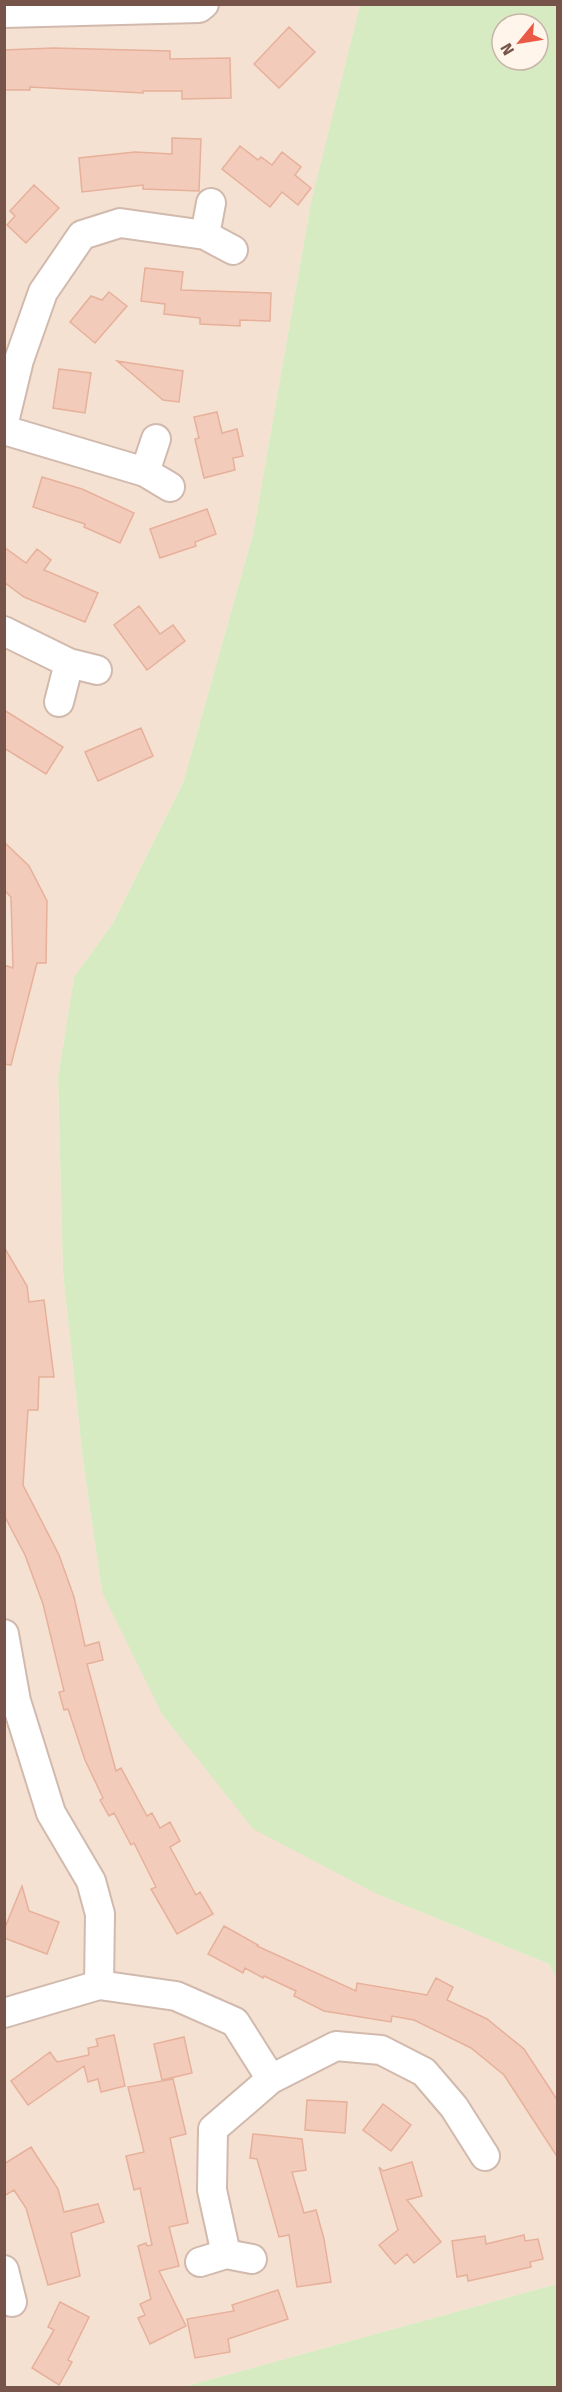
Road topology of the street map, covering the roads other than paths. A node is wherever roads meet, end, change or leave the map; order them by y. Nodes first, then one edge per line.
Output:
1 (204, 4) edge
2 (104, 8) edge
3 (4, 13) edge
4 (211, 204) dead end
5 (205, 235) junction
6 (233, 250) dead end
7 (12, 359) edge
8 (4, 422) edge
9 (4, 430) edge
10 (156, 439) dead end
11 (145, 472) junction
12 (170, 487) dead end
13 (4, 631) edge
14 (69, 663) junction
15 (97, 670) dead end
16 (59, 702) dead end
17 (4, 1635) edge
18 (99, 1985) junction
19 (4, 2013) edge
20 (271, 2079) junction
21 (485, 2156) dead end
22 (226, 2258) dead end

1 - 2 street
2 - 3 street
4 - 5 street
5 - 6 street
5 - 7 street
7 - 8 street
9 - 11 street
10 - 11 street
11 - 12 street
13 - 14 street
14 - 15 street
14 - 16 street
17 - 18 street
18 - 19 street
18 - 20 street
20 - 21 street
20 - 22 street

